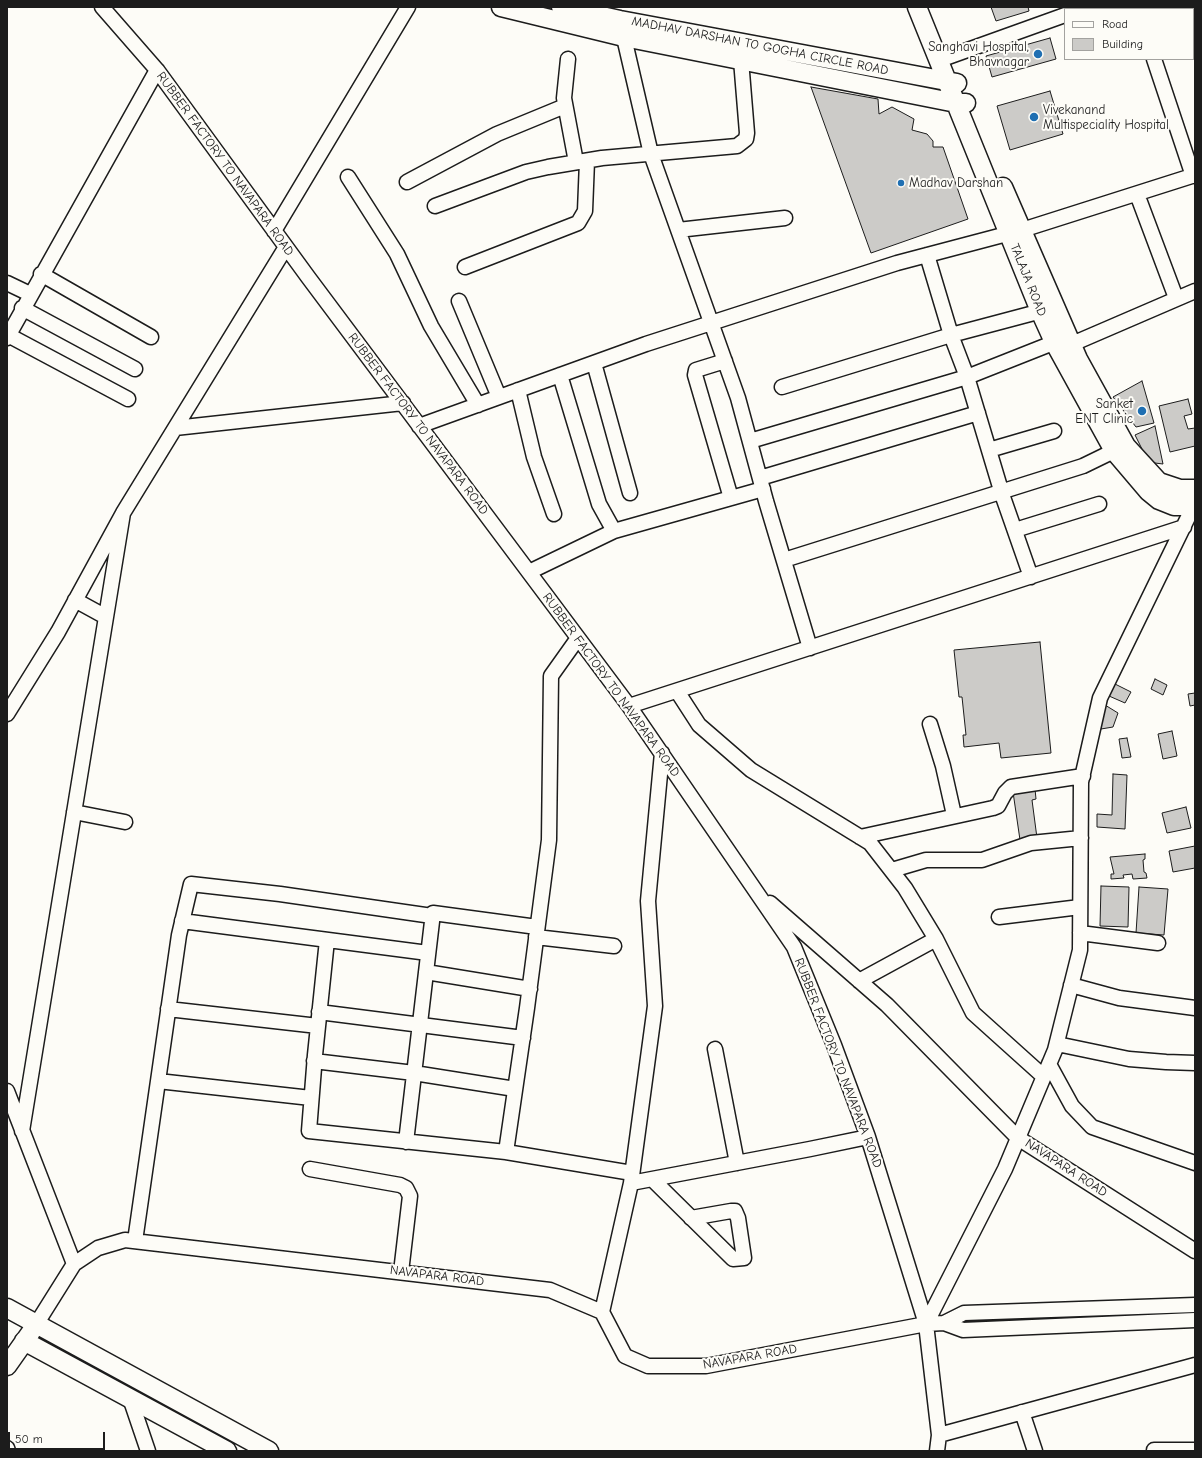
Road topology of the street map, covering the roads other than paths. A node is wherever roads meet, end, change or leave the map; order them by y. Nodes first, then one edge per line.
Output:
1 (102, 7) edge
2 (408, 7) edge
3 (501, 7) edge
4 (561, 7) edge
5 (917, 7) edge
6 (929, 7) edge
7 (1064, 15) edge
8 (620, 20) junction
9 (624, 37) junction
10 (948, 57) junction
11 (568, 59) dead end
12 (741, 60) junction
13 (1154, 60) edge
14 (157, 70) junction
15 (953, 82) junction
16 (962, 103) junction
17 (565, 106) junction
18 (651, 154) junction
19 (582, 162) junction
20 (1194, 176) edge
21 (348, 177) dead end
22 (407, 182) dead end
23 (1137, 194) junction
24 (435, 206) dead end
25 (785, 218) dead end
26 (678, 230) junction
27 (274, 231) junction
28 (1016, 232) junction
29 (286, 247) junction
30 (927, 255) junction
31 (465, 267) dead end
32 (41, 274) junction
33 (7, 283) edge
34 (1195, 291) edge
35 (30, 294) junction
36 (1176, 298) junction
37 (459, 301) dead end
38 (22, 308) junction
39 (1048, 309) junction
40 (711, 324) junction
41 (951, 335) junction
42 (8, 336) edge
43 (151, 337) dead end
44 (1065, 341) junction
45 (725, 361) junction
46 (594, 363) junction
47 (135, 368) dead end
48 (560, 375) junction
49 (967, 377) junction
50 (782, 387) dead end
51 (518, 390) junction
52 (499, 397) junction
53 (128, 399) dead end
54 (403, 403) junction
55 (478, 405) junction
56 (978, 413) junction
57 (419, 426) junction
58 (175, 428) junction
59 (1054, 431) dead end
60 (750, 441) junction
61 (1120, 448) junction
62 (989, 450) junction
63 (761, 483) junction
64 (1001, 490) junction
65 (630, 492) dead end
66 (731, 498) junction
67 (1195, 501) edge
68 (1099, 504) dead end
69 (123, 513) junction
70 (554, 514) dead end
71 (1184, 526) junction
72 (1015, 530) junction
73 (614, 531) junction
74 (784, 560) junction
75 (529, 572) junction
76 (1031, 577) junction
77 (75, 600) junction
78 (106, 617) junction
79 (578, 638) junction
80 (810, 648) junction
81 (677, 691) junction
82 (629, 706) junction
83 (7, 714) edge
84 (930, 724) dead end
85 (662, 754) junction
86 (1083, 776) junction
87 (74, 812) junction
88 (954, 815) junction
89 (125, 822) dead end
90 (860, 837) junction
91 (1081, 838) junction
92 (892, 870) junction
93 (755, 889) junction
94 (1080, 907) junction
95 (432, 916) junction
96 (999, 917) dead end
97 (182, 921) junction
98 (537, 932) junction
99 (1080, 933) junction
100 (936, 939) junction
101 (327, 940) junction
102 (1158, 943) dead end
103 (614, 946) dead end
104 (428, 953) junction
105 (426, 972) junction
106 (859, 981) junction
107 (1071, 985) junction
108 (530, 989) junction
109 (1195, 1008) edge
110 (168, 1009) junction
111 (318, 1019) junction
112 (420, 1025) junction
113 (523, 1038) junction
114 (1057, 1044) junction
115 (715, 1049) dead end
116 (314, 1061) junction
117 (1195, 1063) edge
118 (1046, 1070) junction
119 (414, 1072) junction
120 (158, 1081) junction
121 (515, 1089) junction
122 (7, 1091) edge
123 (311, 1098) junction
124 (22, 1131) junction
125 (868, 1137) junction
126 (1018, 1138) junction
127 (406, 1142) junction
128 (506, 1152) junction
129 (737, 1163) junction
130 (1195, 1163) edge
131 (310, 1170) dead end
132 (631, 1178) junction
133 (652, 1179) junction
134 (691, 1218) dead end
135 (135, 1241) junction
136 (1195, 1251) edge
137 (74, 1264) junction
138 (401, 1272) junction
139 (1195, 1305) edge
140 (7, 1308) edge
141 (602, 1312) junction
142 (1195, 1320) edge
143 (944, 1322) junction
144 (37, 1323) junction
145 (926, 1324) junction
146 (24, 1341) junction
147 (1195, 1365) edge
148 (7, 1366) edge
149 (130, 1398) junction
150 (1022, 1412) junction
151 (938, 1435) junction
152 (1154, 1450) dead end
153 (1195, 1450) edge
154 (148, 1451) edge
155 (227, 1451) edge
156 (269, 1451) edge
157 (937, 1451) edge
158 (1035, 1451) edge

1 - 14 street, RUBBER FACTORY TO NAVAPARA ROAD
2 - 27 street
3 - 9 main road
4 - 8 main road, MADHAV DARSHAN TO GOGHA CIRCLE ROAD
5 - 15 main road, TALAJA ROAD
6 - 10 main road, TALAJA ROAD
7 - 10 street
8 - 9 street
8 - 15 main road, MADHAV DARSHAN TO GOGHA CIRCLE ROAD
9 - 12 main road
9 - 18 street
10 - 15 main road, TALAJA ROAD
11 - 17 street
12 - 16 main road
12 - 18 street
13 - 20 street
14 - 27 street, RUBBER FACTORY TO NAVAPARA ROAD
14 - 32 street
15 - 16 main road, TALAJA ROAD
16 - 28 main road, TALAJA ROAD
17 - 19 street
17 - 22 street
18 - 19 street
18 - 26 street
19 - 24 street
19 - 31 street
20 - 23 street
21 - 55 street
23 - 28 street
23 - 36 street
25 - 26 street
26 - 40 street
27 - 29 street, RUBBER FACTORY TO NAVAPARA ROAD
28 - 30 street
28 - 39 main road, TALAJA ROAD
29 - 54 street, RUBBER FACTORY TO NAVAPARA ROAD
29 - 58 street
30 - 40 street
30 - 41 street
32 - 35 street
32 - 43 street
33 - 35 street
34 - 36 street
35 - 38 street
36 - 44 street
37 - 52 street
38 - 42 street
38 - 47 street
39 - 41 street
39 - 44 main road, TALAJA ROAD
40 - 45 street
40 - 46 street
41 - 49 street
41 - 50 street
42 - 53 street
44 - 49 street
44 - 61 main road, TALAJA ROAD
45 - 60 street
45 - 66 street
46 - 48 street
46 - 65 street
48 - 51 street
48 - 73 street
49 - 56 street
49 - 60 street
51 - 52 street
51 - 70 street
52 - 55 street
54 - 57 street, RUBBER FACTORY TO NAVAPARA ROAD
54 - 58 street
55 - 57 street
56 - 62 street
56 - 63 street
57 - 75 street, RUBBER FACTORY TO NAVAPARA ROAD
58 - 69 street
59 - 62 street
60 - 63 street
61 - 64 street
61 - 67 main road, TALAJA ROAD
62 - 64 street
63 - 66 street
63 - 74 street
64 - 72 street
64 - 74 street
66 - 73 street
67 - 71 street
68 - 72 street
69 - 77 street
69 - 78 street
71 - 76 street
71 - 86 street
72 - 76 street
73 - 75 street
74 - 80 street
75 - 79 street, RUBBER FACTORY TO NAVAPARA ROAD
76 - 80 street
77 - 78 street
77 - 83 street
78 - 87 street
79 - 82 street, RUBBER FACTORY TO NAVAPARA ROAD
79 - 98 street
80 - 81 street
81 - 82 street
81 - 90 street
82 - 85 street, RUBBER FACTORY TO NAVAPARA ROAD
84 - 88 street
85 - 93 street, RUBBER FACTORY TO NAVAPARA ROAD
85 - 132 street
86 - 88 street
86 - 91 street
87 - 89 street
87 - 124 street
88 - 90 street
90 - 92 street
91 - 92 street
91 - 94 street
92 - 100 street
93 - 106 street
93 - 125 street, RUBBER FACTORY TO NAVAPARA ROAD
94 - 96 street
94 - 99 street
95 - 97 street
95 - 98 street
95 - 104 street
97 - 101 street
97 - 110 street
98 - 103 street
98 - 108 street
99 - 102 street
99 - 107 street
100 - 106 street
100 - 118 street
101 - 104 street
101 - 111 street
104 - 105 street
105 - 108 street
105 - 112 street
106 - 126 street
107 - 109 street
107 - 114 street
108 - 113 street
110 - 111 street
110 - 120 street
111 - 112 street
111 - 116 street
112 - 113 street
112 - 119 street
113 - 121 street
114 - 117 street
114 - 118 street
115 - 129 street
116 - 119 street
116 - 123 street
118 - 126 street
118 - 130 street
119 - 121 street
119 - 127 street
120 - 123 street
120 - 135 street
121 - 128 street
122 - 124 street
123 - 127 street
124 - 137 street
125 - 129 street
125 - 145 street, RUBBER FACTORY TO NAVAPARA ROAD
126 - 136 street, NAVAPARA ROAD
126 - 145 street, NAVAPARA ROAD
127 - 128 street
128 - 132 street
129 - 133 street
131 - 138 street
132 - 133 street
132 - 141 street
133 - 134 street
135 - 137 street, NAVAPARA ROAD
135 - 138 street, NAVAPARA ROAD
137 - 144 street, NAVAPARA ROAD
138 - 141 street, NAVAPARA ROAD
139 - 143 street
140 - 144 main road
141 - 145 street, NAVAPARA ROAD
142 - 143 street
143 - 145 street
144 - 146 main road
144 - 156 main road
145 - 151 street, RUBBER FACTORY TO NAVAPARA ROAD
146 - 148 main road
146 - 149 main road
147 - 150 street
149 - 154 street
149 - 155 main road
150 - 151 street
150 - 158 street
151 - 157 street, RUBBER FACTORY TO NAVAPARA ROAD
152 - 153 street

